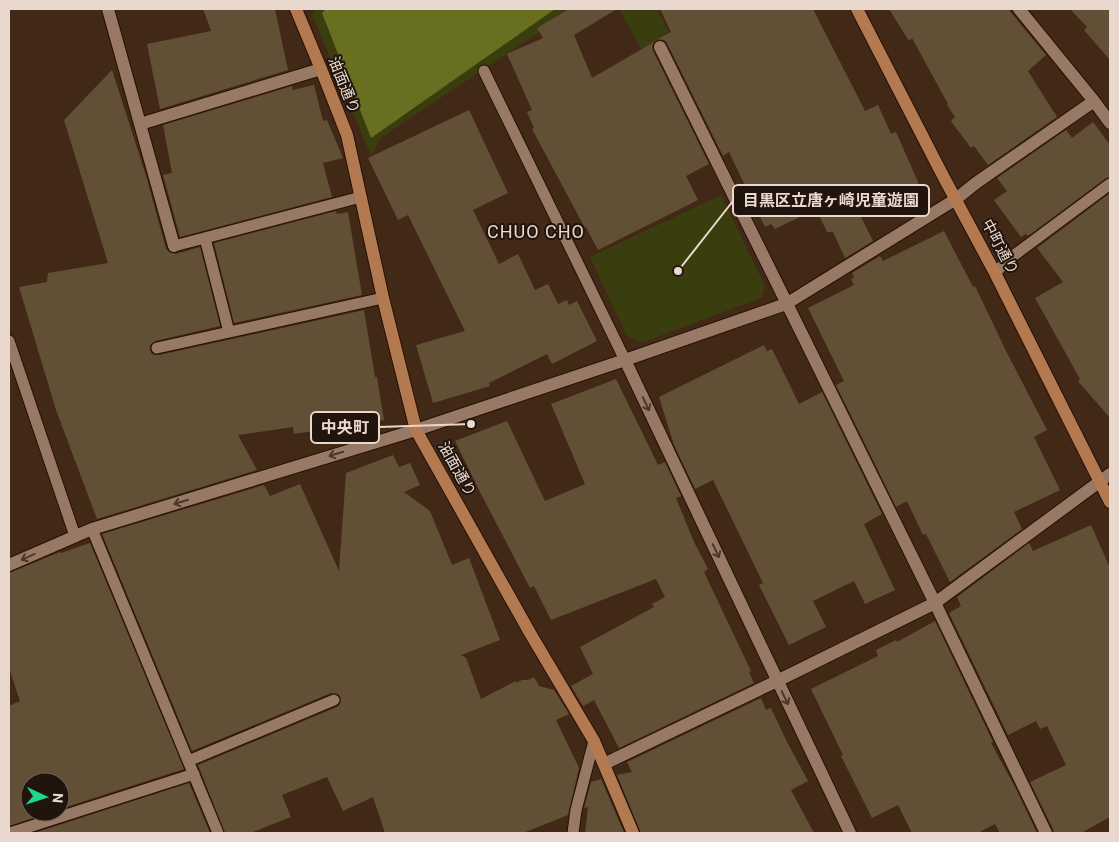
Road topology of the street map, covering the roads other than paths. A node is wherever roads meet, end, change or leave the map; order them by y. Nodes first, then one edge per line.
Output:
1 (108, 9) edge
2 (296, 9) edge
3 (857, 9) edge
4 (1019, 9) edge
5 (660, 47) dead end
6 (321, 68) junction
7 (484, 72) dead end
8 (1094, 100) junction
9 (1110, 123) edge
10 (140, 124) junction
11 (1110, 184) edge
12 (361, 197) junction
13 (956, 199) junction
14 (205, 238) junction
15 (174, 246) joint
16 (995, 273) junction
17 (384, 298) junction
18 (786, 304) junction
19 (229, 332) junction
20 (9, 341) edge
21 (157, 348) dead end
22 (625, 360) junction
23 (416, 430) junction
24 (1105, 478) edge
25 (1110, 502) edge
26 (92, 529) junction
27 (76, 536) junction
28 (9, 565) edge
29 (934, 603) junction
30 (777, 680) junction
31 (334, 700) dead end
32 (594, 741) junction
33 (188, 761) junction
34 (604, 764) junction
35 (194, 774) junction
36 (10, 833) edge
37 (218, 833) edge
38 (573, 833) edge
39 (633, 833) edge
40 (850, 833) edge
41 (1046, 833) edge

1 - 10 street
2 - 6 street, 油面通り
3 - 13 street, 中町通り
4 - 8 street
5 - 18 street
6 - 10 street
6 - 12 street, 油面通り
7 - 22 lane
8 - 9 street
8 - 13 street
10 - 15 street
11 - 16 lane
12 - 14 lane
12 - 17 street, 油面通り
13 - 16 street, 中町通り
13 - 18 street
14 - 15 lane
14 - 19 lane
16 - 24 street, 中町通り
17 - 19 lane
17 - 23 street, 油面通り
18 - 22 street
18 - 29 street
19 - 21 lane
20 - 27 lane
22 - 23 street
22 -> 30 street
23 -> 26 street
23 - 32 street, 油面通り
24 - 25 street, 中町通り
24 - 29 street
26 - 27 street
26 - 33 lane
27 -> 28 street
29 - 30 street
29 - 41 street
30 - 34 street
30 -> 40 street
31 - 33 lane
32 - 34 street, 油面通り
32 - 38 lane
33 - 35 lane
34 - 39 street, 油面通り
35 - 36 lane
35 - 37 lane

